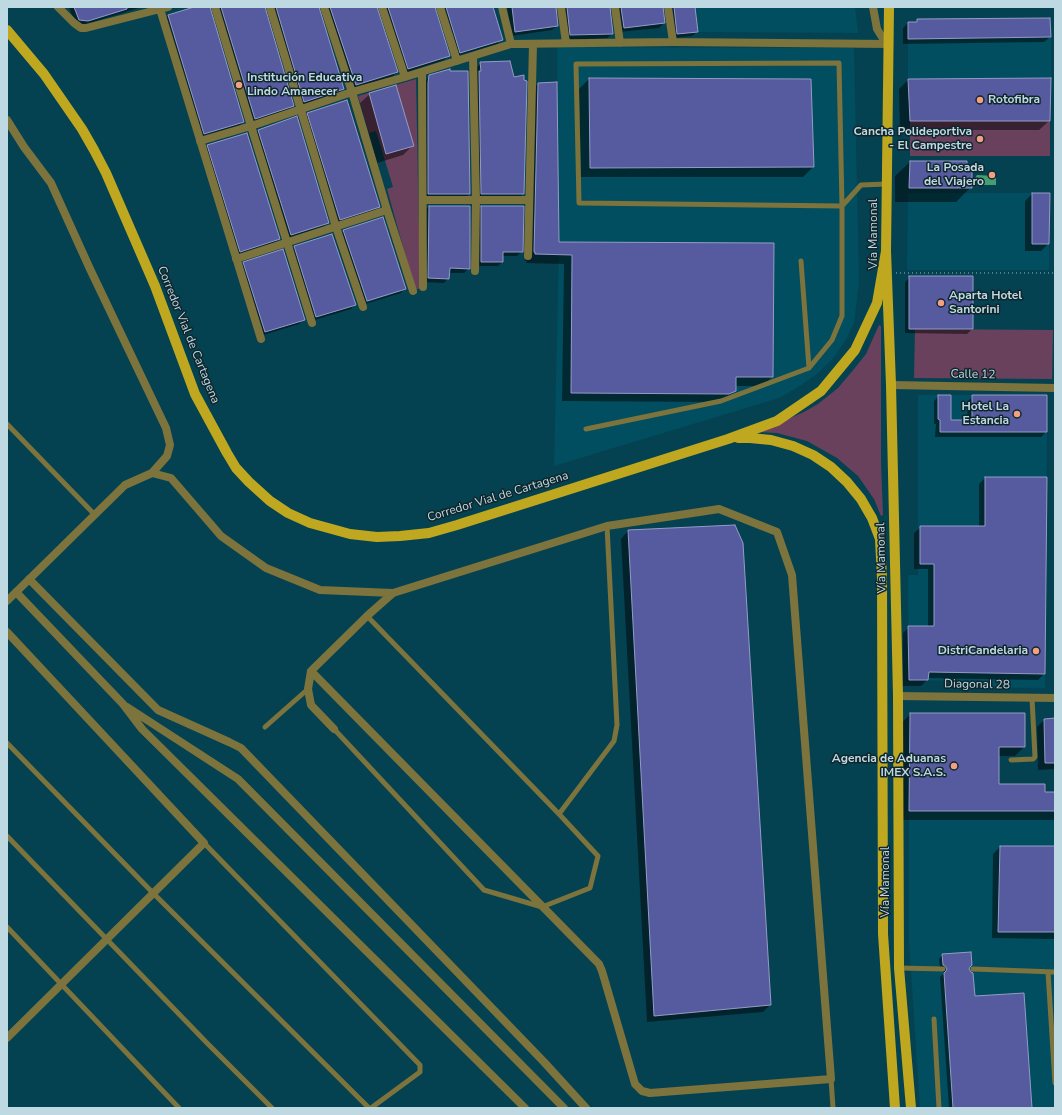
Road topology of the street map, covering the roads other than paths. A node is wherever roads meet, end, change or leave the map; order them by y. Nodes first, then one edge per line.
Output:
1 (58, 7) edge
2 (215, 7) edge
3 (270, 7) edge
4 (324, 7) edge
5 (382, 7) edge
6 (440, 7) edge
7 (502, 7) edge
8 (561, 7) edge
9 (616, 7) edge
10 (668, 7) edge
11 (873, 7) edge
12 (889, 7) edge
13 (164, 8) edge
14 (7, 30) edge
15 (673, 42) junction
16 (566, 43) junction
17 (620, 43) junction
18 (511, 44) junction
19 (533, 44) junction
20 (889, 44) junction
21 (473, 57) junction
22 (457, 61) junction
23 (422, 72) junction
24 (405, 77) junction
25 (352, 92) junction
26 (300, 109) junction
27 (7, 120) edge
28 (251, 126) junction
29 (200, 141) junction
30 (887, 184) junction
31 (423, 200) junction
32 (476, 200) junction
33 (529, 200) junction
34 (842, 206) junction
35 (387, 210) junction
36 (336, 227) junction
37 (287, 243) junction
38 (886, 251) junction
39 (528, 256) dead end
40 (236, 259) junction
41 (801, 261) dead end
42 (475, 271) dead end
43 (423, 287) dead end
44 (413, 291) dead end
45 (362, 308) dead end
46 (312, 323) dead end
47 (261, 339) dead end
48 (809, 368) junction
49 (891, 385) junction
50 (1055, 388) edge
51 (7, 424) edge
52 (586, 429) dead end
53 (728, 439) junction
54 (152, 473) junction
55 (95, 515) junction
56 (607, 526) junction
57 (880, 539) joint
58 (29, 579) junction
59 (16, 592) junction
60 (394, 593) junction
61 (7, 601) edge
62 (367, 616) junction
63 (7, 632) edge
64 (312, 671) junction
65 (308, 689) junction
66 (898, 696) junction
67 (1032, 698) junction
68 (1055, 698) edge
69 (123, 704) junction
70 (265, 727) dead end
71 (334, 729) joint
72 (7, 743) edge
73 (1011, 760) dead end
74 (559, 814) junction
75 (7, 836) edge
76 (204, 843) junction
77 (153, 893) junction
78 (542, 907) junction
79 (7, 928) edge
80 (107, 939) junction
81 (899, 968) junction
82 (943, 969) dead end
83 (973, 969) dead end
84 (1048, 972) junction
85 (1055, 972) edge
86 (62, 984) junction
87 (934, 1019) dead end
88 (7, 1038) edge
89 (831, 1079) junction
90 (1055, 1082) edge
91 (179, 1108) edge
92 (272, 1108) edge
93 (370, 1108) edge
94 (525, 1108) edge
95 (564, 1108) edge
96 (586, 1108) edge
97 (833, 1108) edge
98 (895, 1108) edge
99 (910, 1108) edge
100 (939, 1108) edge

1 - 13 street
2 - 28 street
3 - 26 street
4 - 25 street
5 - 24 street
6 - 22 street
7 - 18 street
8 - 16 street
9 - 17 street
10 - 15 street
11 - 20 street
12 - 20 main road, Vía Mamonal
13 - 29 street
14 - 53 main road, Corredor Vial de Cartagena
15 - 17 street
15 - 20 street
16 - 17 street
16 - 19 street
18 - 19 street
18 - 21 street
19 - 33 street
20 - 30 main road, Vía Mamonal
21 - 22 street
21 - 32 street
22 - 23 street
23 - 24 street
23 - 31 street
24 - 25 street
25 - 26 street
25 - 35 street
26 - 28 street
26 - 36 street
27 - 54 street
28 - 29 street
28 - 37 street
29 - 40 street
30 - 34 lane
30 - 38 main road, Vía Mamonal
31 - 32 street
31 - 43 street
32 - 33 street
32 - 42 street
33 - 39 street
34 - 34 lane
34 - 48 lane
35 - 36 street
35 - 44 street
36 - 37 street
36 - 45 street
37 - 40 street
37 - 46 street
38 - 49 main road, Vía Mamonal
38 - 53 main road, Corredor Vial de Cartagena
40 - 47 street
41 - 48 lane
48 - 52 lane
49 - 50 street, Calle 12
49 - 66 main road, Vía Mamonal
51 - 55 lane
53 - 57 main road, Corredor Vial de Cartagena
54 - 55 street
54 - 60 street
55 - 58 street
56 - 60 street
56 - 74 lane
56 - 89 street
57 - 98 main road, Vía Mamonal
58 - 59 street
58 - 96 street
59 - 61 street
59 - 69 street
60 - 62 street
62 - 64 street
62 - 74 lane
63 - 76 street
64 - 65 street
64 - 78 street
65 - 70 lane
65 - 71 street
66 - 67 street, Diagonal 28
66 - 81 main road, Vía Mamonal
67 - 68 street, Diagonal 28
67 - 73 lane
69 - 94 street
69 - 95 street
71 - 78 lane
72 - 77 lane
74 - 78 lane
75 - 80 lane
76 - 77 street
76 - 93 lane
77 - 80 street
77 - 93 lane
78 - 89 street
79 - 86 lane
80 - 86 street
80 - 92 lane
81 - 82 lane
81 - 99 main road, Vía Mamonal
83 - 84 lane
84 - 85 lane
84 - 90 lane
86 - 88 street
86 - 91 lane
87 - 100 lane
89 - 97 lane

